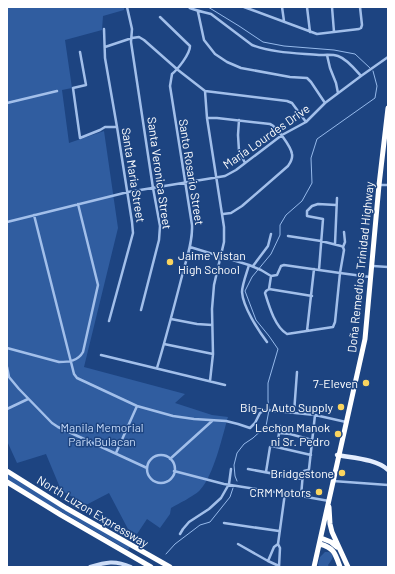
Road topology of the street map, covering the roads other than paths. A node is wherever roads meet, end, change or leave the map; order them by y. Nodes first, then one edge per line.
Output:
1 (127, 7) edge
2 (189, 7) edge
3 (244, 7) edge
4 (256, 7) edge
5 (282, 7) edge
6 (307, 7) edge
7 (332, 7) edge
8 (360, 7) edge
9 (198, 12) junction
10 (257, 12) junction
11 (160, 17) dead end
12 (284, 21) junction
13 (104, 29) dead end
14 (310, 32) junction
15 (334, 32) junction
16 (132, 38) junction
17 (105, 47) junction
18 (80, 52) dead end
19 (327, 55) junction
20 (388, 57) edge
21 (178, 70) junction
22 (361, 76) junction
23 (57, 91) dead end
24 (204, 91) junction
25 (338, 93) junction
26 (7, 103) edge
27 (325, 103) junction
28 (388, 108) edge
29 (207, 118) junction
30 (239, 120) junction
31 (306, 122) junction
32 (117, 127) junction
33 (282, 135) junction
34 (245, 163) junction
35 (217, 178) junction
36 (185, 183) junction
37 (379, 185) junction
38 (388, 185) edge
39 (153, 188) junction
40 (128, 192) junction
41 (337, 198) dead end
42 (78, 204) junction
43 (336, 206) junction
44 (223, 214) junction
45 (34, 215) junction
46 (7, 222) edge
47 (344, 232) dead end
48 (271, 234) dead end
49 (288, 236) dead end
50 (321, 241) junction
51 (335, 244) junction
52 (190, 247) junction
53 (343, 248) junction
54 (220, 257) junction
55 (249, 265) junction
56 (372, 266) junction
57 (254, 267) junction
58 (388, 267) edge
59 (314, 269) junction
60 (319, 270) junction
61 (340, 273) junction
62 (271, 276) junction
63 (370, 277) junction
64 (269, 289) junction
65 (312, 296) junction
66 (141, 310) dead end
67 (171, 319) junction
68 (109, 321) dead end
69 (212, 325) junction
70 (307, 331) junction
71 (267, 342) dead end
72 (164, 344) junction
73 (7, 348) edge
74 (213, 354) junction
75 (100, 355) dead end
76 (71, 361) junction
77 (7, 367) edge
78 (157, 368) junction
79 (297, 372) dead end
80 (210, 381) junction
81 (225, 385) dead end
82 (28, 399) junction
83 (137, 406) junction
84 (7, 409) edge
85 (294, 413) junction
86 (315, 415) junction
87 (213, 420) junction
88 (346, 422) junction
89 (280, 426) dead end
90 (279, 433) junction
91 (312, 440) junction
92 (278, 447) junction
93 (116, 453) junction
94 (311, 455) junction
95 (337, 455) dead end
96 (170, 459) junction
97 (147, 468) junction
98 (231, 469) dead end
99 (248, 469) dead end
100 (388, 470) edge
101 (7, 471) edge
102 (174, 471) junction
103 (266, 472) junction
104 (302, 479) junction
105 (333, 481) junction
106 (7, 482) edge
107 (229, 484) junction
108 (388, 485) edge
109 (285, 493) junction
110 (301, 496) junction
111 (329, 503) junction
112 (224, 523) dead end
113 (280, 531) junction
114 (180, 534) dead end
115 (321, 538) junction
116 (238, 544) dead end
117 (278, 544) junction
118 (320, 544) junction
119 (339, 550) junction
120 (268, 561) junction
121 (279, 566) edge
122 (90, 567) edge
123 (131, 567) edge
124 (151, 567) edge
125 (170, 567) edge
126 (314, 567) edge
127 (340, 567) edge
128 (348, 567) edge

1 - 16 street, Santa Veronica Street
2 - 9 street
3 - 10 street
4 - 10 street
5 - 12 street
6 - 14 street
7 - 15 street
8 - 15 street
9 - 19 street
9 - 27 street
10 - 12 street
11 - 21 street, Santo Rosario Street
12 - 14 street
13 - 17 street, Santa Maria Street
14 - 15 street
16 - 17 street
16 - 21 street
16 - 39 street, Santa Veronica Street
17 - 32 street, Santa Maria Street
18 - 32 street
19 - 22 street
19 - 25 street
20 - 22 street, Maria Lourdes Drive
21 - 24 street
21 - 36 street, Santo Rosario Street
22 - 25 street, Maria Lourdes Drive
23 - 26 street
24 - 29 street
24 - 31 street
25 - 27 street, Maria Lourdes Drive
27 - 31 street, Maria Lourdes Drive
28 - 37 highway, Doña Remedios Trinidad Highway
29 - 30 street
29 - 35 street
30 - 33 street
30 - 34 street
31 - 33 street, Maria Lourdes Drive
32 - 40 street, Santa Maria Street
33 - 34 street, Maria Lourdes Drive
33 - 44 street
34 - 35 street, Maria Lourdes Drive
35 - 36 street, Maria Lourdes Drive
35 - 44 street
36 - 39 street, Maria Lourdes Drive
36 - 52 street, Santo Rosario Street
37 - 38 street
37 - 56 highway, Doña Remedios Trinidad Highway
39 - 40 street, Maria Lourdes Drive
39 - 66 street, Santa Veronica Street
40 - 42 street, Maria Lourdes Drive
40 - 68 street, Santa Maria Street
41 - 43 street
42 - 45 street, Maria Lourdes Drive
42 - 76 street
43 - 50 street
43 - 51 street
44 - 54 street
45 - 46 street, Maria Lourdes Drive
45 - 76 street
47 - 53 street
48 - 57 street
49 - 50 street
50 - 51 street
50 - 60 street
51 - 53 street
52 - 54 street
52 - 67 street, Santo Rosario Street
53 - 61 street
54 - 55 street
54 - 69 street
55 - 57 street
55 - 71 street
56 - 58 street
56 - 63 highway, Doña Remedios Trinidad Highway
57 - 62 street
59 - 60 street
59 - 62 street
59 - 65 street
60 - 61 street
61 - 63 street
61 - 70 street
62 - 64 street
63 - 88 highway, Doña Remedios Trinidad Highway
64 - 65 street
64 - 70 street
65 - 70 street
67 - 69 street
67 - 72 street, Santo Rosario Street
69 - 74 street
72 - 74 street
72 - 78 street, Santo Rosario Street
73 - 76 street
74 - 80 street
75 - 78 street
76 - 83 street
77 - 82 street
78 - 80 street
79 - 85 street
80 - 81 street
82 - 84 street
82 - 93 street
83 - 87 street
83 - 93 street
85 - 86 street
85 - 87 street
86 - 88 street
86 - 91 street
87 - 96 street
88 - 105 highway, Doña Remedios Trinidad Highway
89 - 90 street
90 - 91 street
90 - 92 street
91 - 94 street
92 - 94 street
92 - 103 street
93 - 97 street
94 - 104 street
95 - 100 main road
96 - 97 street
96 - 102 street
97 - 102 street
98 - 107 street
99 - 103 street
101 - 125 highway, North Luzon Expressway
102 - 107 street
103 - 104 street
104 - 110 street
105 - 108 street
105 - 111 highway, Doña Remedios Trinidad Highway
106 - 124 highway, North Luzon Expressway
107 - 109 street
107 - 114 street
109 - 110 street
109 - 113 street
110 - 111 street
111 - 115 highway, Doña Remedios Trinidad Highway
111 - 119 highway
112 - 113 street
113 - 117 street
115 - 118 highway, Doña Remedios Trinidad Highway
115 - 119 highway
116 - 120 street
117 - 120 street
117 - 121 street
118 - 126 highway, Doña Remedios Trinidad Highway
118 - 127 highway
119 - 128 highway
120 - 121 street
122 - 123 main road

